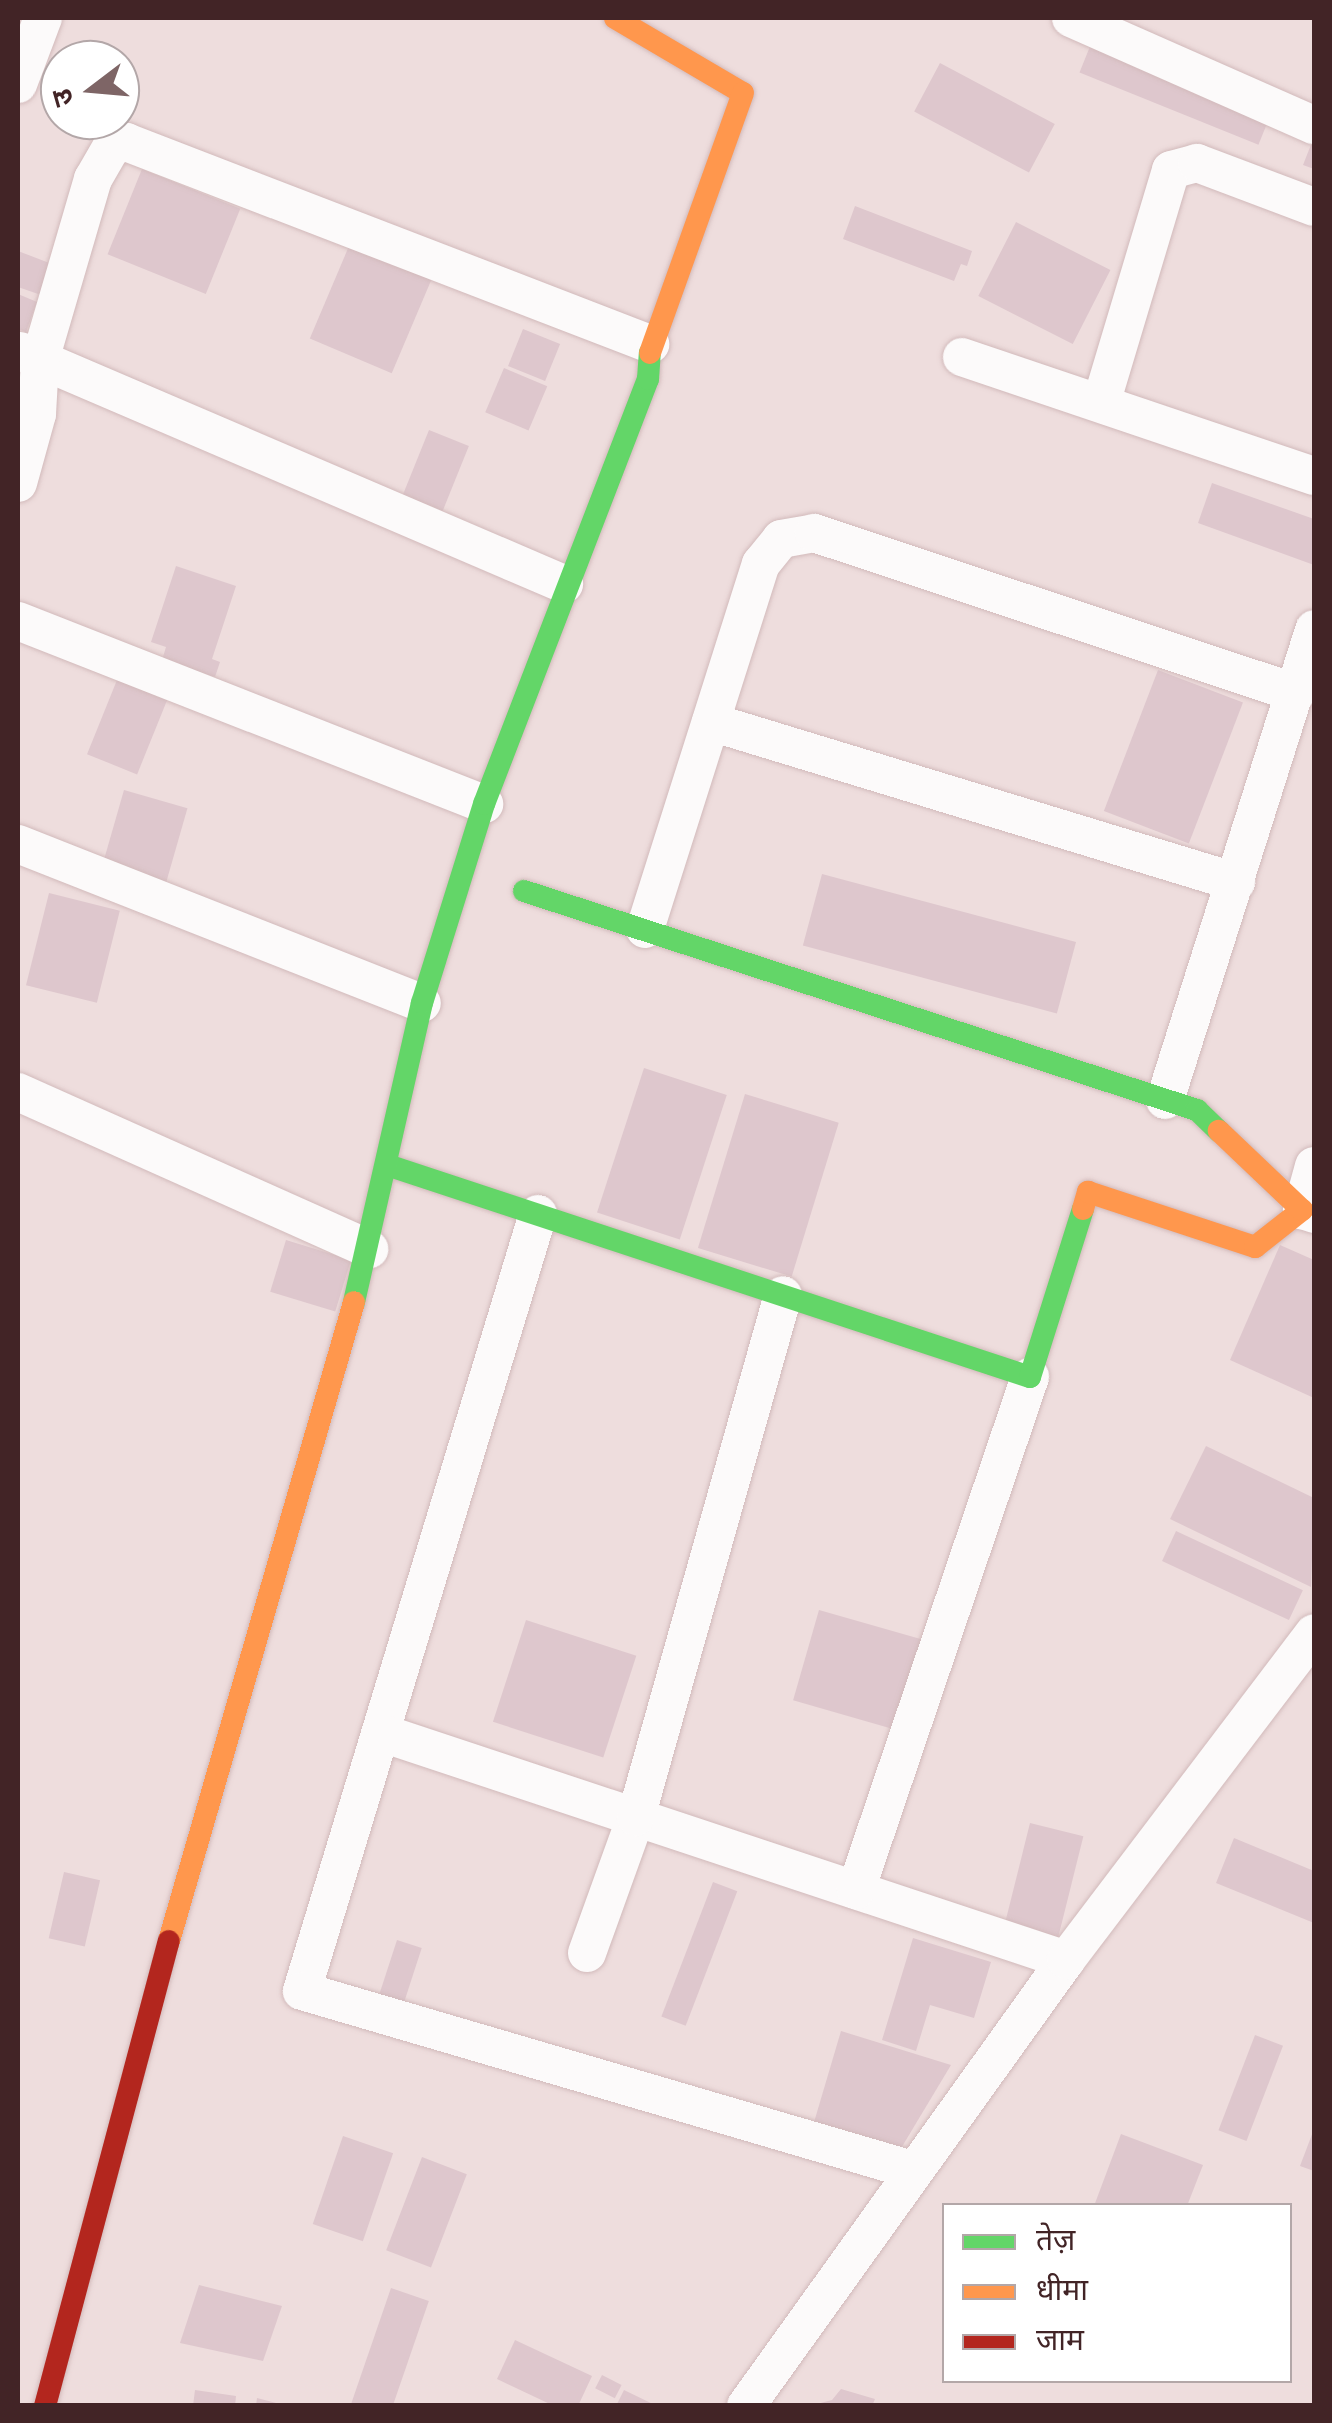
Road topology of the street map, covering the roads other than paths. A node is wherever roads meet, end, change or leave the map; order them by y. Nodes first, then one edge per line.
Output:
1 (44, 18) edge
2 (615, 18) edge
3 (1071, 18) edge
4 (18, 84) edge
5 (1314, 125) edge
6 (1314, 207) edge
7 (650, 344) junction
8 (29, 355) edge
9 (962, 358) dead end
10 (1102, 400) junction
11 (1314, 476) edge
12 (18, 483) edge
13 (564, 584) junction
14 (18, 621) edge
15 (1314, 628) edge
16 (1296, 694) junction
17 (710, 722) junction
18 (484, 804) junction
19 (18, 844) edge
20 (1236, 882) junction
21 (524, 891) dead end
22 (645, 929) junction
23 (422, 1003) junction
24 (18, 1092) edge
25 (1164, 1100) junction
26 (388, 1165) junction
27 (1314, 1166) edge
28 (1308, 1212) edge
29 (538, 1214) junction
30 (369, 1249) junction
31 (783, 1295) junction
32 (1030, 1377) junction
33 (1314, 1633) edge
34 (382, 1733) junction
35 (636, 1817) junction
36 (856, 1890) junction
37 (587, 1953) dead end
38 (1066, 1960) junction
39 (912, 2170) junction
40 (45, 2406) edge
41 (746, 2406) edge

1 - 4 street
2 - 7 street
3 - 5 street
6 - 10 street
7 - 8 street
7 - 13 street
8 - 12 street
8 - 13 street
9 - 10 street
10 - 11 street
13 - 18 street
14 - 18 street
15 - 16 street
16 - 17 street
16 - 20 street
17 - 20 street
17 - 22 street
18 - 23 street
19 - 23 street
20 - 25 street
21 - 22 street
22 - 25 street
23 - 26 street
24 - 30 street
25 - 28 street
26 - 29 street
26 - 30 street
27 - 28 street
28 - 32 street
29 - 31 street
29 - 34 street
30 - 40 street
31 - 32 street
31 - 35 street
32 - 36 street
33 - 38 street
34 - 35 street
34 - 39 street
35 - 36 street
35 - 37 street
36 - 38 street
38 - 39 street
39 - 41 street

